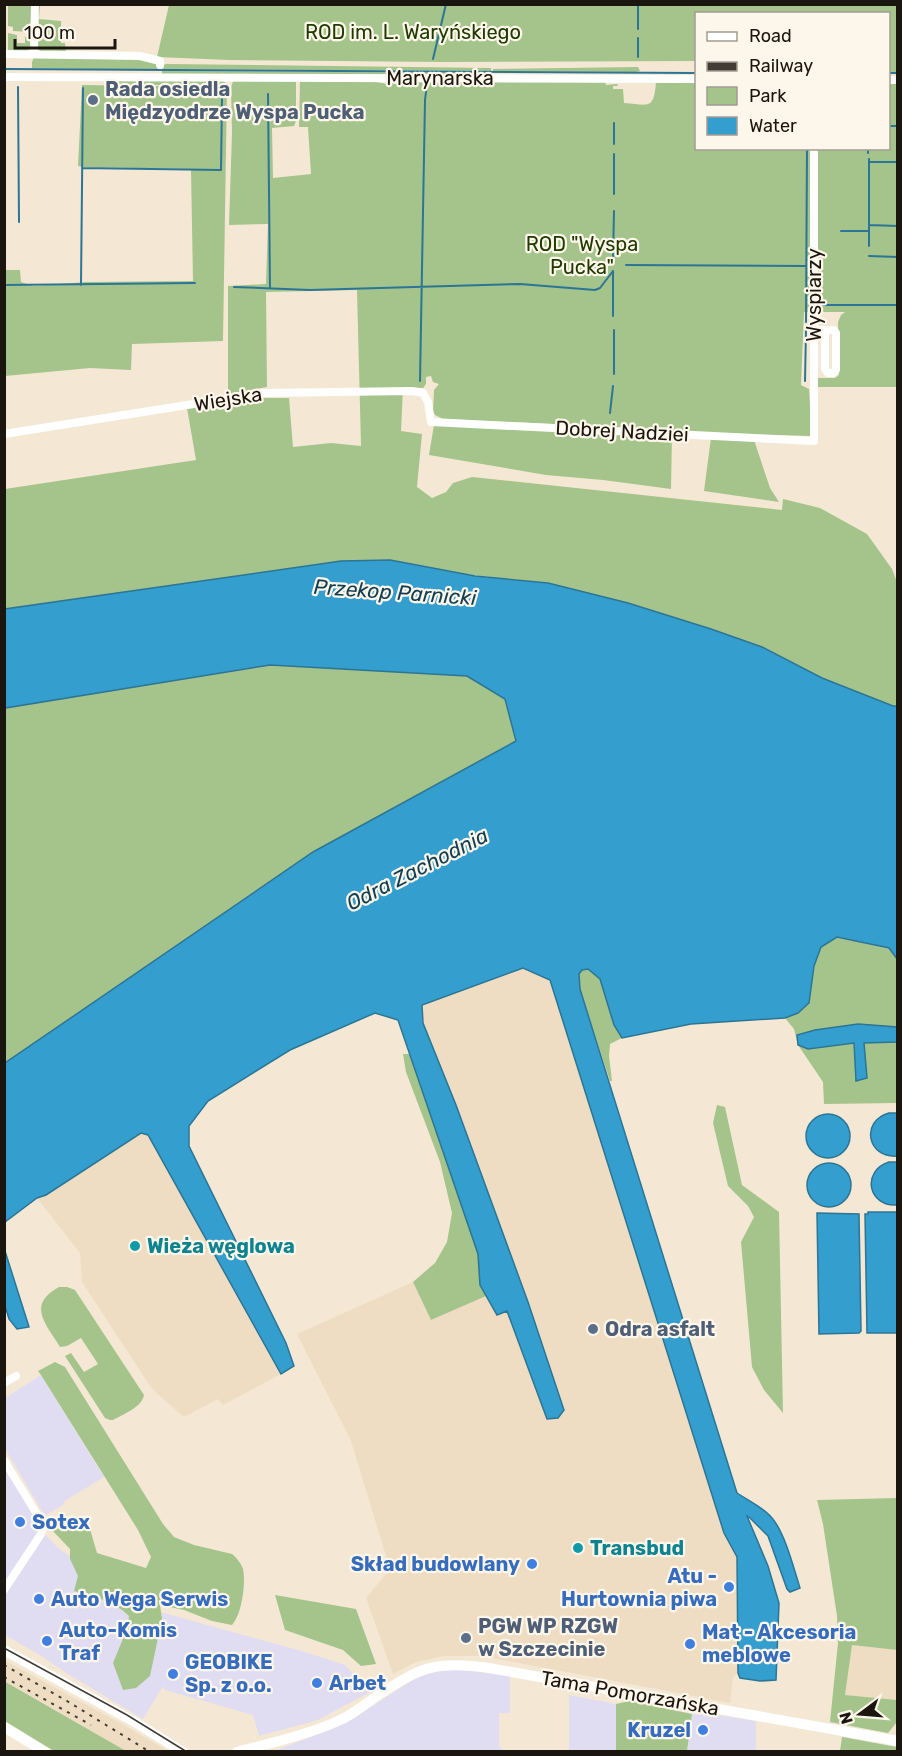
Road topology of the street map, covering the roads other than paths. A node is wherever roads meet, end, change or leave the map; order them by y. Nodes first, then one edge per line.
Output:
1 (35, 4) edge
2 (4, 54) edge
3 (34, 54) junction
4 (160, 63) dead end
5 (4, 77) edge
6 (695, 79) edge
7 (814, 150) edge
8 (834, 329) joint
9 (431, 422) joint
10 (4, 434) edge
11 (814, 441) joint
12 (16, 1377) dead end
13 (4, 1383) edge
14 (4, 1460) edge
15 (4, 1590) edge
16 (4, 1650) edge
17 (4, 1726) edge
18 (897, 1741) edge
19 (45, 1752) edge
20 (183, 1752) edge
21 (237, 1752) edge

1 - 3 street
2 - 3 street
3 - 4 street
5 - 6 street, Marynarska
7 - 11 street, Wyspiarzy
8 - 8 street
9 - 10 street, Wiejska
9 - 11 street, Dobrej Nadziei
12 - 13 street
14 - 15 street
16 - 20 street
17 - 19 street
18 - 21 street, Tama Pomorzańska

